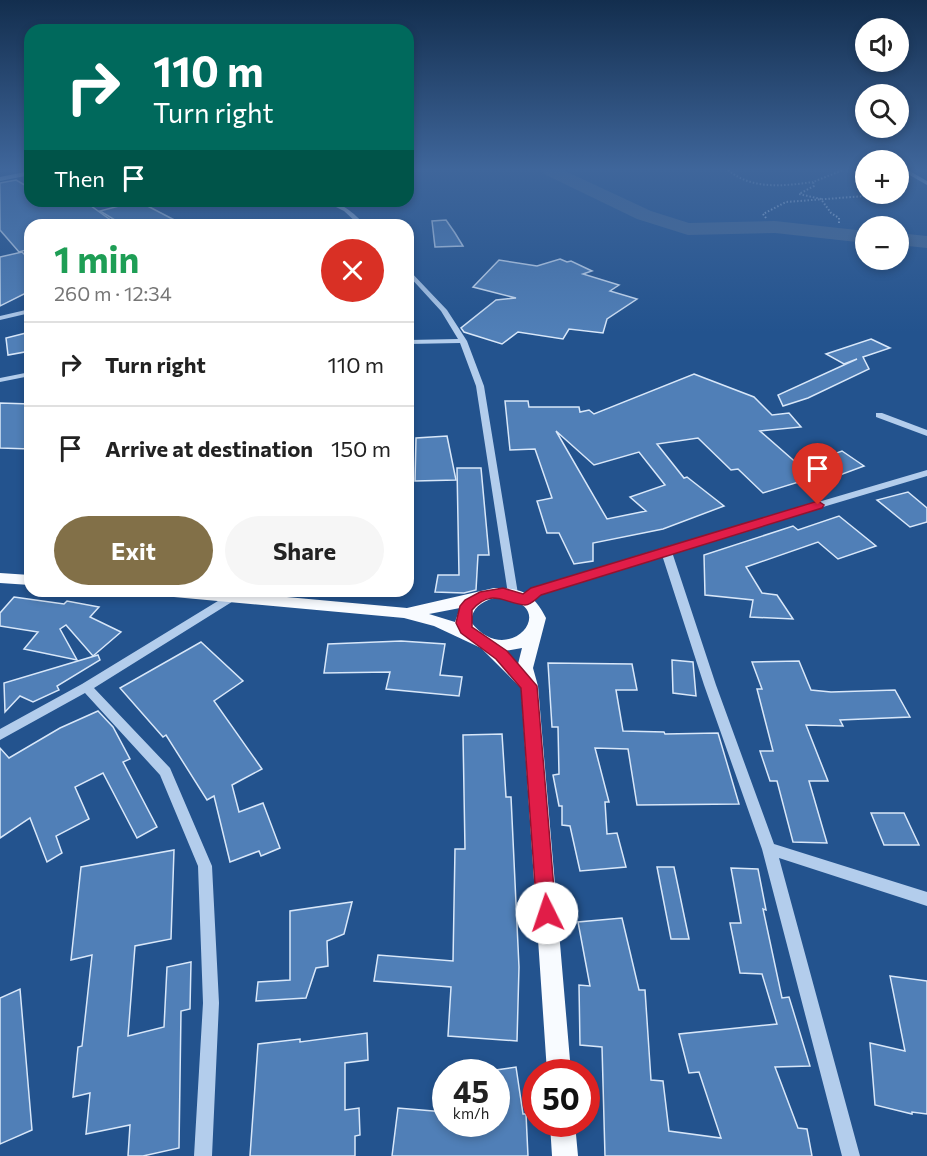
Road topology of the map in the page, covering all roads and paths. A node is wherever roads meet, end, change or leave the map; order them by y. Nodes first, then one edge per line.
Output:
1 (414, 278) edge
2 (24, 312) edge
3 (0, 318) edge
4 (463, 341) junction
5 (414, 342) edge
6 (24, 375) edge
7 (0, 380) edge
8 (879, 415) dead end
9 (927, 433) edge
10 (927, 472) edge
11 (666, 550) junction
12 (0, 578) edge
13 (24, 580) edge
14 (231, 597) joint
15 (519, 597) junction
16 (477, 599) junction
17 (404, 613) junction
18 (533, 634) junction
19 (478, 639) junction
20 (529, 686) junction
21 (86, 687) junction
22 (0, 735) edge
23 (769, 849) junction
24 (927, 899) edge
25 (558, 1059) edge
26 (564, 1137) edge
27 (203, 1156) edge
28 (565, 1156) edge
29 (851, 1156) edge

1 - 4 street
2 - 3 street
4 - 5 street
4 - 15 street
6 - 7 street
8 - 9 street
10 - 11 street
11 - 15 street
11 - 23 street
12 - 13 main road
14 - 17 main road
14 - 21 street
15 - 16 main road
15 - 18 main road
16 - 17 main road
16 - 19 main road
17 - 19 main road
18 - 19 main road
18 - 20 main road
19 - 20 main road
20 - 25 main road
21 - 22 street
21 - 27 street
23 - 24 street
23 - 29 street
26 - 28 main road

